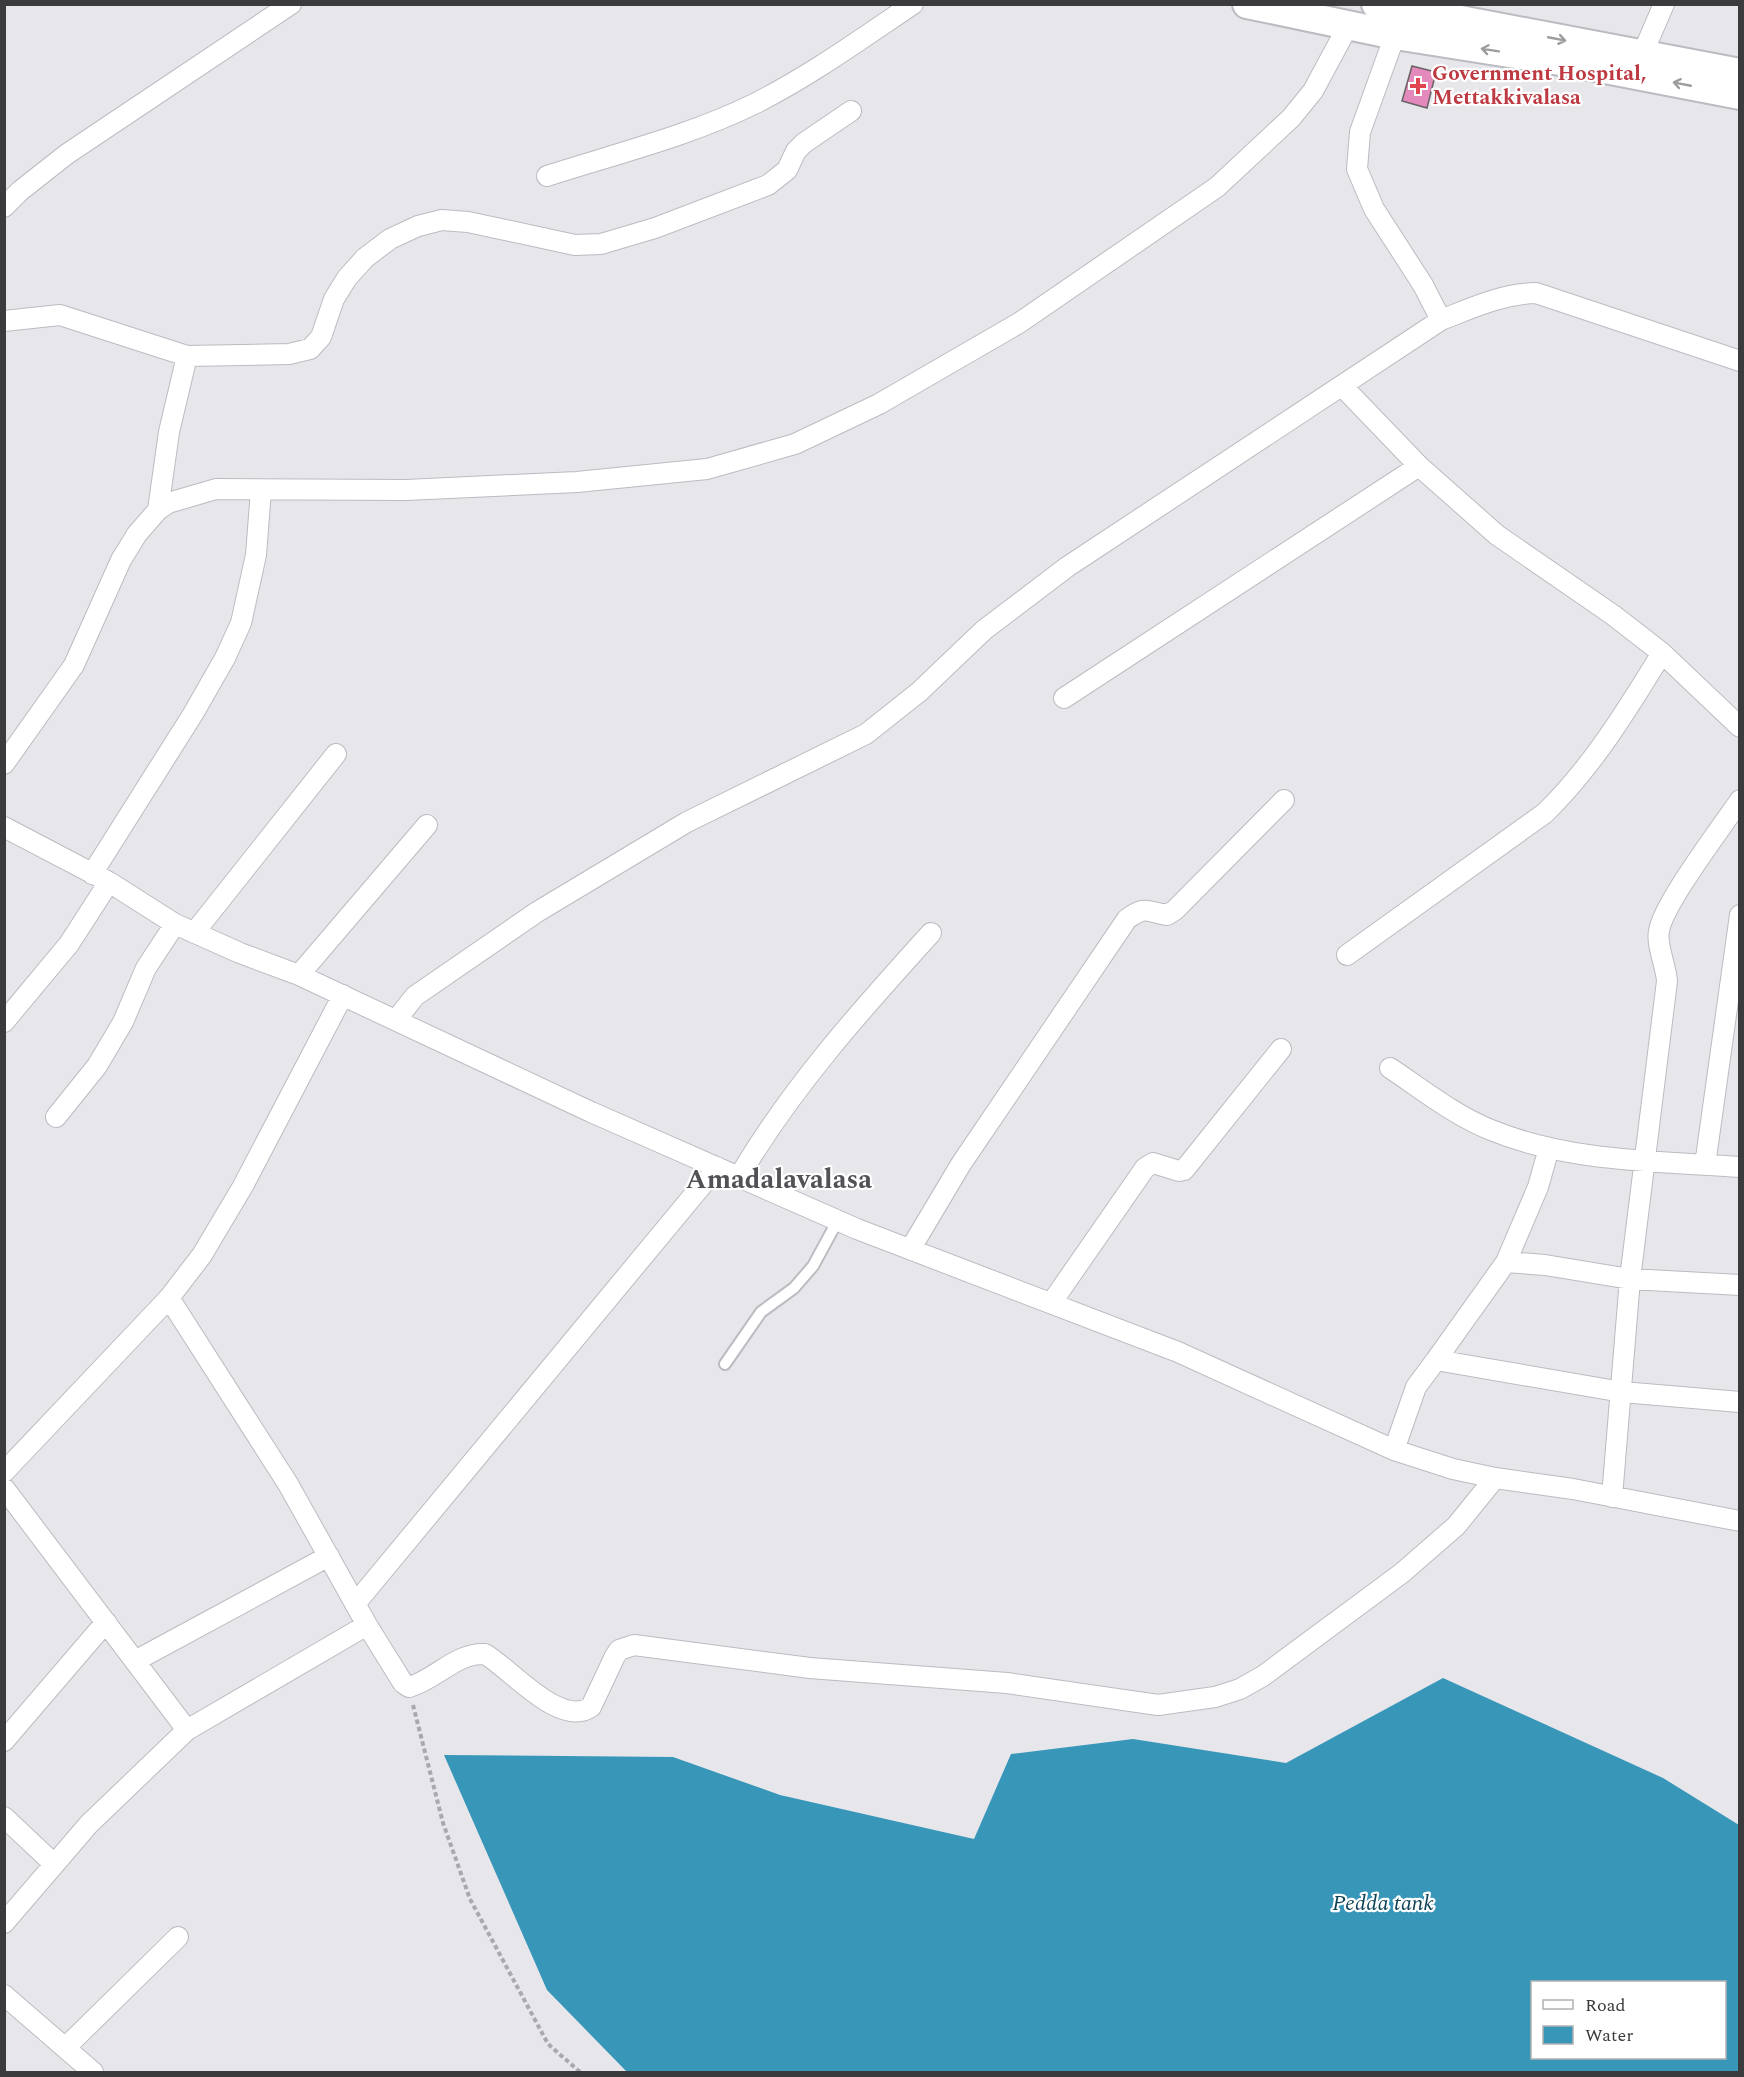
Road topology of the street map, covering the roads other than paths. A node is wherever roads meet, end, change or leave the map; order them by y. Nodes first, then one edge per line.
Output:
1 (291, 4) edge
2 (913, 4) edge
3 (1246, 4) edge
4 (1376, 4) edge
5 (1664, 4) edge
6 (1445, 11) edge
7 (1348, 26) junction
8 (1395, 35) junction
9 (1642, 55) junction
10 (1740, 74) edge
11 (1740, 95) edge
12 (851, 111) dead end
13 (547, 176) dead end
14 (4, 207) edge
15 (1441, 320) junction
16 (4, 321) edge
17 (187, 356) junction
18 (1740, 361) edge
19 (1343, 387) junction
20 (1419, 466) junction
21 (261, 490) junction
22 (158, 510) junction
23 (1662, 653) junction
24 (1064, 698) dead end
25 (1740, 728) edge
26 (336, 754) dead end
27 (4, 764) edge
28 (1284, 800) dead end
29 (1740, 800) edge
30 (427, 825) dead end
31 (4, 827) edge
32 (101, 878) junction
33 (1740, 915) edge
34 (175, 924) junction
35 (194, 933) junction
36 (931, 933) dead end
37 (1347, 955) dead end
38 (299, 975) junction
39 (343, 995) junction
40 (396, 1020) junction
41 (4, 1022) edge
42 (1281, 1048) dead end
43 (1390, 1068) dead end
44 (56, 1117) dead end
45 (1549, 1148) junction
46 (1644, 1160) junction
47 (1705, 1165) junction
48 (717, 1167) junction
49 (1740, 1167) edge
50 (739, 1177) junction
51 (838, 1220) junction
52 (911, 1248) junction
53 (1506, 1262) junction
54 (1630, 1279) junction
55 (1740, 1285) edge
56 (169, 1298) junction
57 (1052, 1302) junction
58 (1436, 1360) junction
59 (725, 1364) dead end
60 (1622, 1392) junction
61 (1740, 1402) edge
62 (1394, 1450) junction
63 (4, 1472) edge
64 (1495, 1478) junction
65 (4, 1488) edge
66 (1612, 1497) junction
67 (1740, 1521) edge
68 (328, 1556) junction
69 (355, 1604) junction
70 (106, 1622) junction
71 (367, 1625) junction
72 (135, 1661) junction
73 (187, 1730) junction
74 (4, 1741) edge
75 (4, 1816) edge
76 (54, 1864) junction
77 (4, 1923) edge
78 (178, 1937) dead end
79 (4, 1995) edge
80 (66, 2047) junction
81 (93, 2073) edge

1 - 14 street
2 - 13 street
3 - 7 main road
4 - 6 main road
5 - 9 street
6 -> 9 main road
7 - 8 main road
7 - 21 street
11 -> 8 main road
8 - 15 street
9 - 10 main road
12 - 17 street
15 - 18 street
15 - 19 street
16 - 17 street
17 - 22 street
19 - 20 street
19 - 40 street
20 - 23 street
20 - 24 street
21 - 22 street
21 - 32 street
22 - 27 street
23 - 25 street
23 - 37 street
26 - 35 street
28 - 52 street
29 - 46 street
30 - 38 street
31 - 32 street
32 - 34 street
32 - 41 street
33 - 47 street
34 - 35 street
34 - 44 street
35 - 38 street
36 - 50 street
38 - 39 street
39 - 40 street
39 - 56 street
40 - 48 street
42 - 57 street
43 - 45 street
45 - 46 street
45 - 53 street
46 - 47 street
46 - 54 street
47 - 49 street
48 - 50 street
48 - 69 street
50 - 51 street
51 - 52 street
51 - 59 lane
52 - 57 street
53 - 54 street
53 - 58 street
54 - 55 street
54 - 60 street
56 - 63 street
56 - 68 street
57 - 62 street
58 - 60 street
58 - 62 street
60 - 61 street
60 - 66 street
62 - 64 street
64 - 66 street
64 - 71 street
65 - 70 street
66 - 67 street
68 - 69 street
68 - 72 street
69 - 71 street
70 - 72 street
70 - 74 street
71 - 73 street
72 - 73 street
73 - 76 street
75 - 76 street
76 - 77 street
78 - 80 street
79 - 80 street
80 - 81 street

